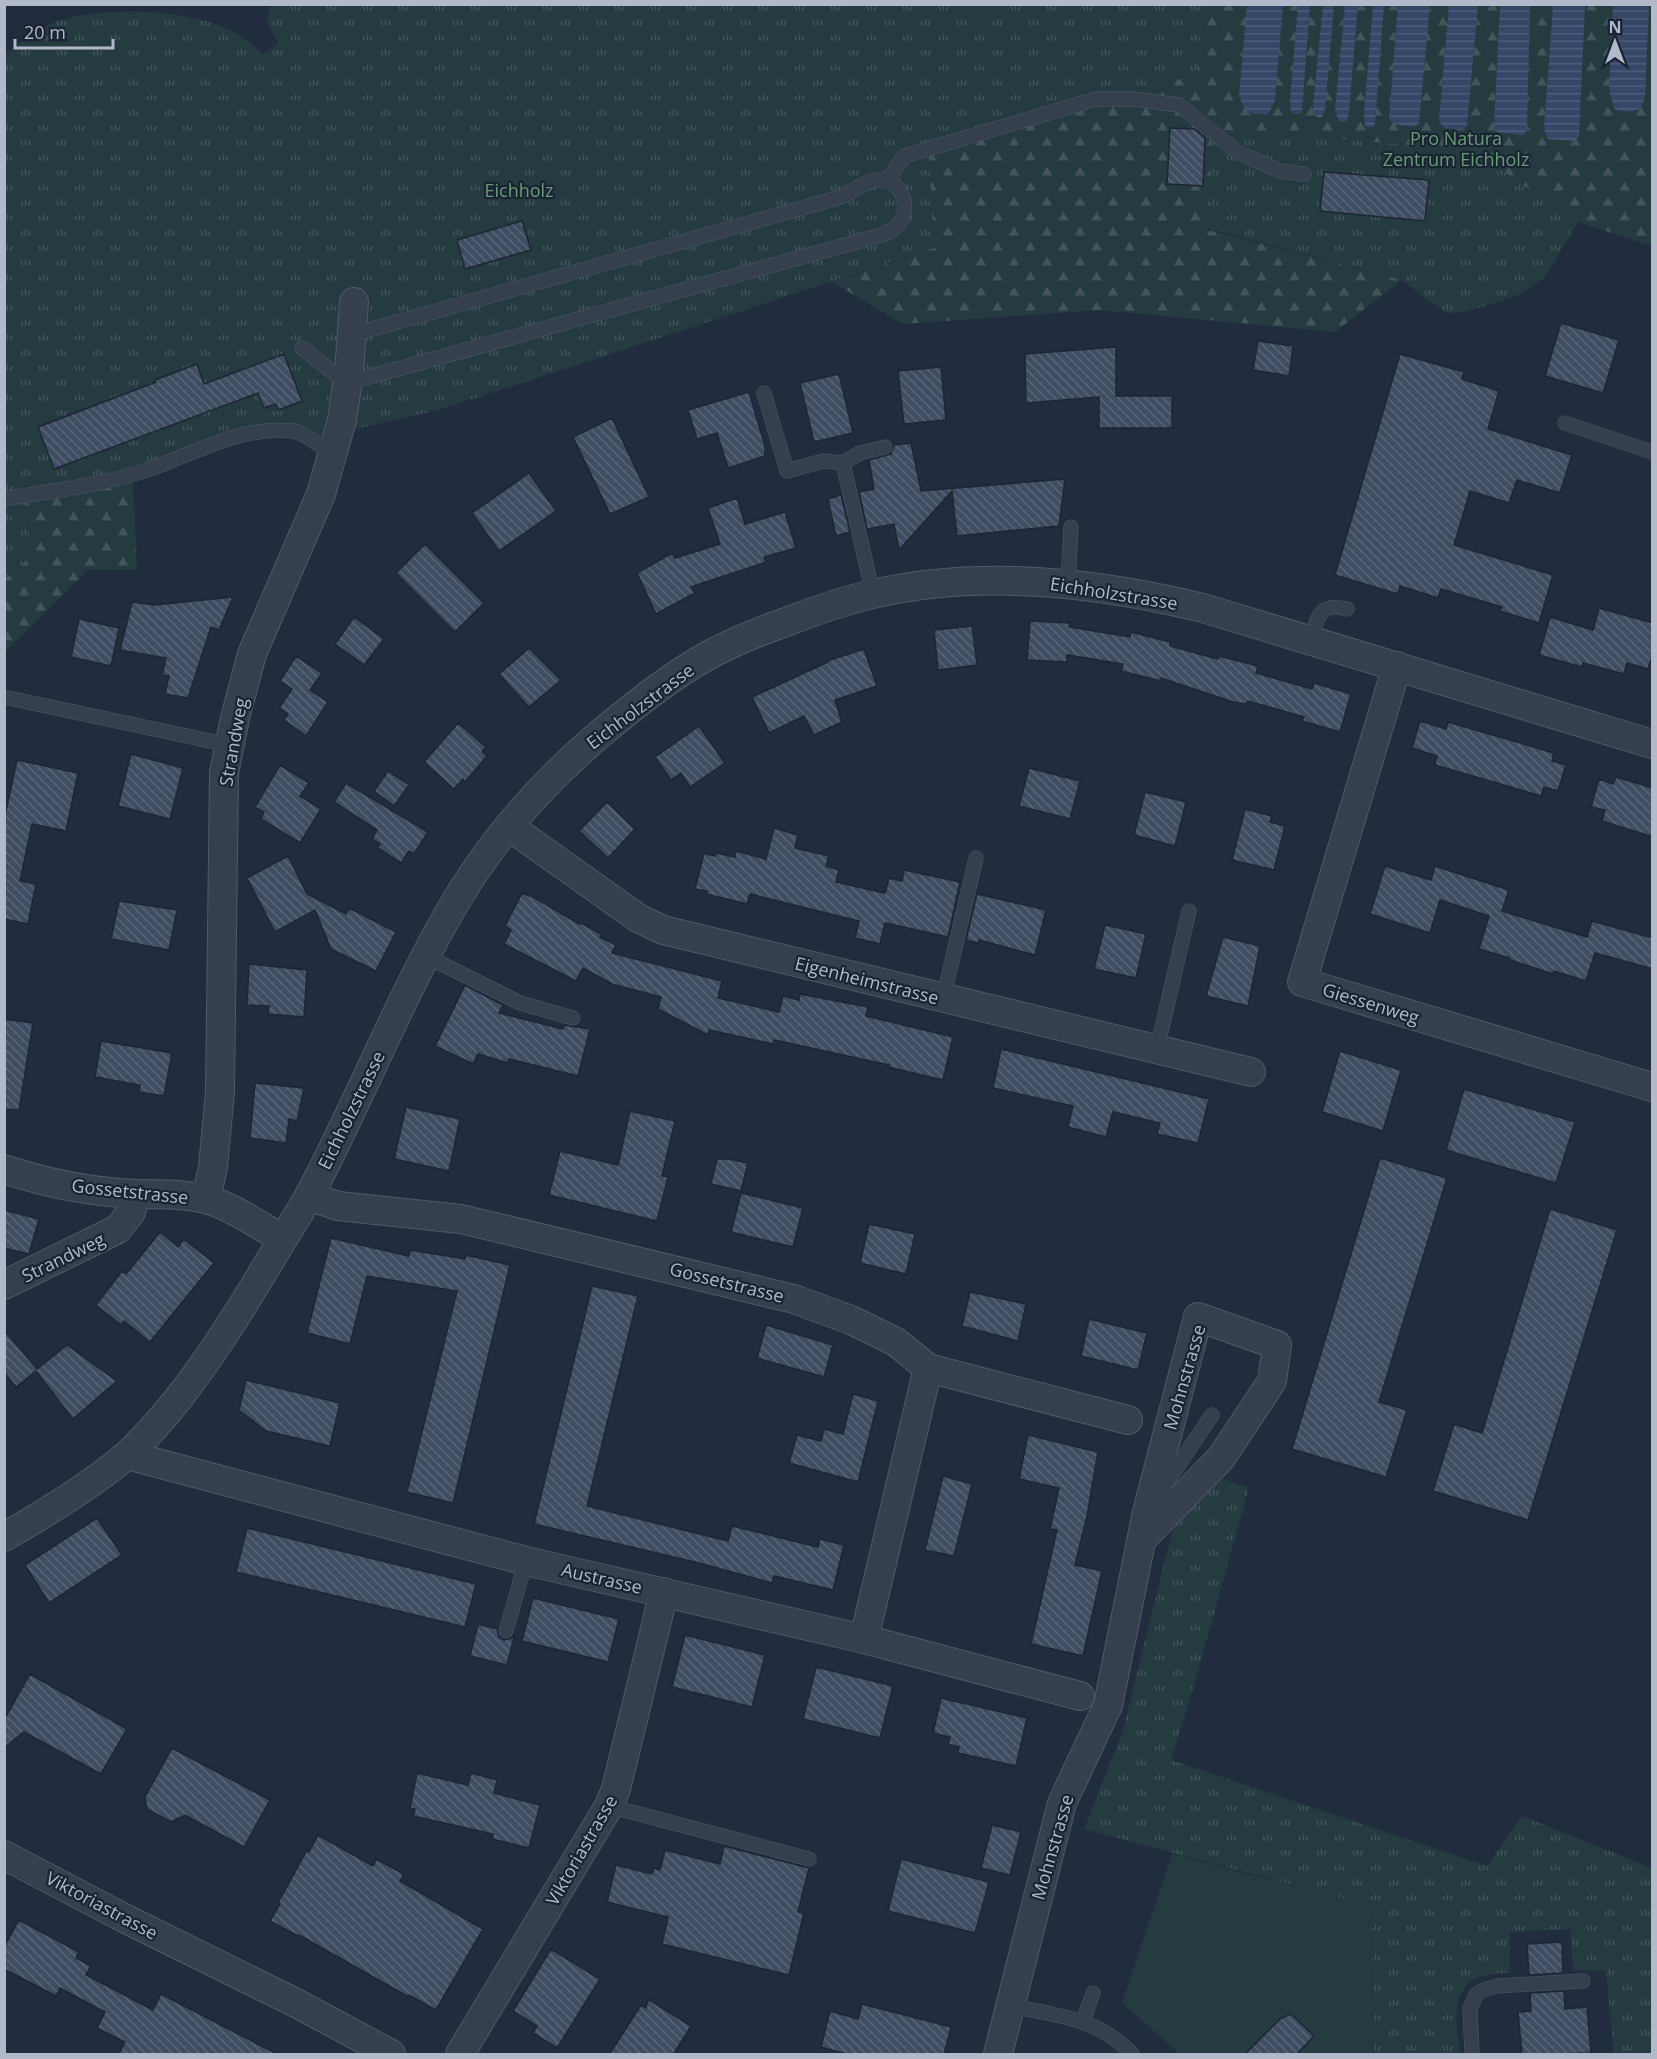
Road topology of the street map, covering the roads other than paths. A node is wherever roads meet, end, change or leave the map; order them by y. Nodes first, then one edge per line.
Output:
1 (1304, 174) dead end
2 (888, 180) junction
3 (354, 302) dead end
4 (351, 335) junction
5 (302, 348) dead end
6 (347, 383) junction
7 (764, 393) dead end
8 (1565, 423) dead end
9 (885, 447) dead end
10 (1653, 452) edge
11 (331, 454) junction
12 (843, 462) junction
13 (4, 499) edge
14 (1071, 527) dead end
15 (1068, 584) junction
16 (873, 594) junction
17 (1347, 609) dead end
18 (1311, 641) junction
19 (1397, 666) junction
20 (4, 697) edge
21 (1653, 744) edge
22 (229, 745) junction
23 (510, 827) junction
24 (976, 858) dead end
25 (1189, 911) dead end
26 (426, 956) junction
27 (943, 999) junction
28 (573, 1018) dead end
29 (1157, 1049) junction
30 (1251, 1072) dead end
31 (1653, 1087) edge
32 (4, 1169) edge
33 (135, 1194) junction
34 (309, 1196) junction
35 (206, 1199) junction
36 (283, 1239) junction
37 (4, 1285) edge
38 (928, 1368) junction
39 (1212, 1415) dead end
40 (1128, 1420) dead end
41 (127, 1455) junction
42 (1144, 1526) junction
43 (4, 1536) edge
44 (526, 1561) junction
45 (664, 1592) junction
46 (506, 1631) dead end
47 (864, 1639) junction
48 (1080, 1696) dead end
49 (609, 1806) junction
50 (4, 1855) edge
51 (809, 1859) dead end
52 (1583, 1981) dead end
53 (1093, 1994) dead end
54 (1010, 2006) junction
55 (1083, 2021) junction
56 (391, 2055) edge
57 (460, 2055) edge
58 (998, 2055) edge
59 (1132, 2055) edge
60 (1472, 2055) edge

1 - 2 lane
2 - 4 lane
2 - 6 lane
3 - 4 street, Strandweg
4 - 6 street, Strandweg
5 - 6 lane
6 - 11 street, Strandweg
7 - 12 lane
8 - 10 lane
9 - 12 lane
11 - 13 lane
11 - 22 street, Strandweg
12 - 16 lane
14 - 15 lane
15 - 16 street, Eichholzstrasse
15 - 18 street, Eichholzstrasse
16 - 23 street, Eichholzstrasse
17 - 18 lane
18 - 19 street, Eichholzstrasse
19 - 21 street, Eichholzstrasse
19 - 31 street, Giessenweg
20 - 22 lane
22 - 35 street, Strandweg
23 - 26 street, Eichholzstrasse
23 - 27 street, Eigenheimstrasse
24 - 27 lane
25 - 29 lane
26 - 28 lane
26 - 34 street, Eichholzstrasse
27 - 29 street, Eigenheimstrasse
29 - 30 street, Eigenheimstrasse
32 - 33 street, Gossetstrasse
33 - 35 street, Gossetstrasse
33 - 37 street, Strandweg
34 - 36 street, Eichholzstrasse
34 - 38 street, Gossetstrasse
35 - 36 street, Gossetstrasse
36 - 41 street, Eichholzstrasse
38 - 40 street, Gossetstrasse
38 - 47 street
39 - 42 lane
41 - 43 street, Eichholzstrasse
41 - 44 street, Austrasse
42 - 42 street, Mohnstrasse
42 - 54 street, Mohnstrasse
44 - 45 street, Austrasse
44 - 46 lane
45 - 47 street, Austrasse
45 - 49 street, Viktoriastrasse
47 - 48 street, Austrasse
49 - 51 lane
49 - 57 street, Viktoriastrasse
50 - 56 street, Viktoriastrasse
52 - 60 lane
53 - 55 lane
54 - 55 lane
54 - 58 street, Mohnstrasse
55 - 59 lane

